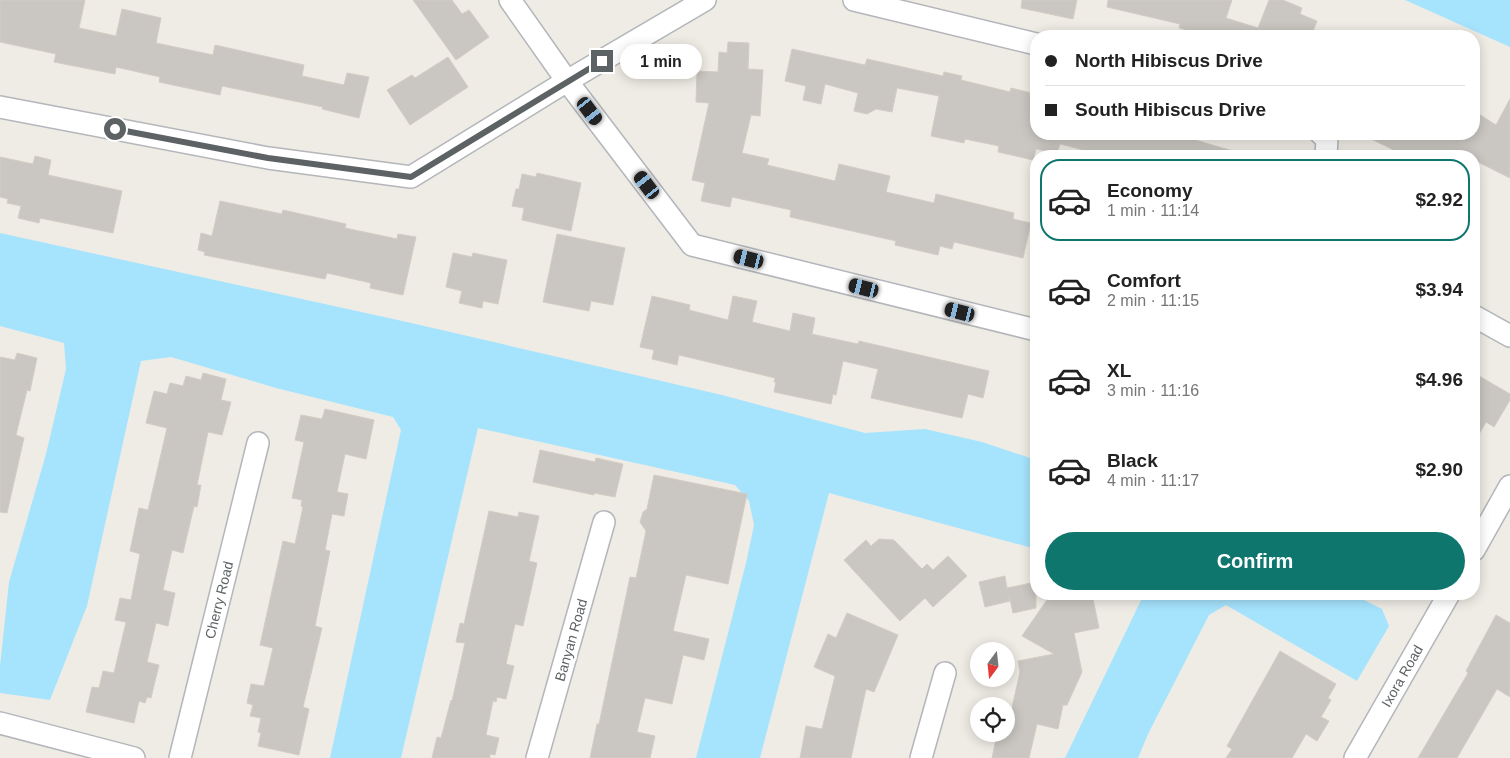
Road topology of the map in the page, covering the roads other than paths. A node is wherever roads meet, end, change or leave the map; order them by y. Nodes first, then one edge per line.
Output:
1 (510, 0) edge
2 (705, 0) edge
3 (854, 0) edge
4 (1030, 43) edge
5 (567, 81) junction
6 (0, 107) edge
7 (1480, 319) edge
8 (1030, 329) edge
9 (1510, 336) edge
10 (258, 443) dead end
11 (1510, 486) edge
12 (604, 522) dead end
13 (1480, 539) edge
14 (1446, 600) edge
15 (945, 673) dead end
16 (0, 723) edge
17 (134, 758) edge
18 (180, 758) edge
19 (537, 758) edge
20 (921, 758) edge
21 (1355, 758) edge

1 - 5 street
2 - 5 street
3 - 4 street
5 - 6 street
5 - 8 street
7 - 9 street
10 - 18 street, Cherry Road
11 - 13 street
12 - 19 street, Banyan Road
14 - 21 street, Ixora Road
15 - 20 street
16 - 17 street

